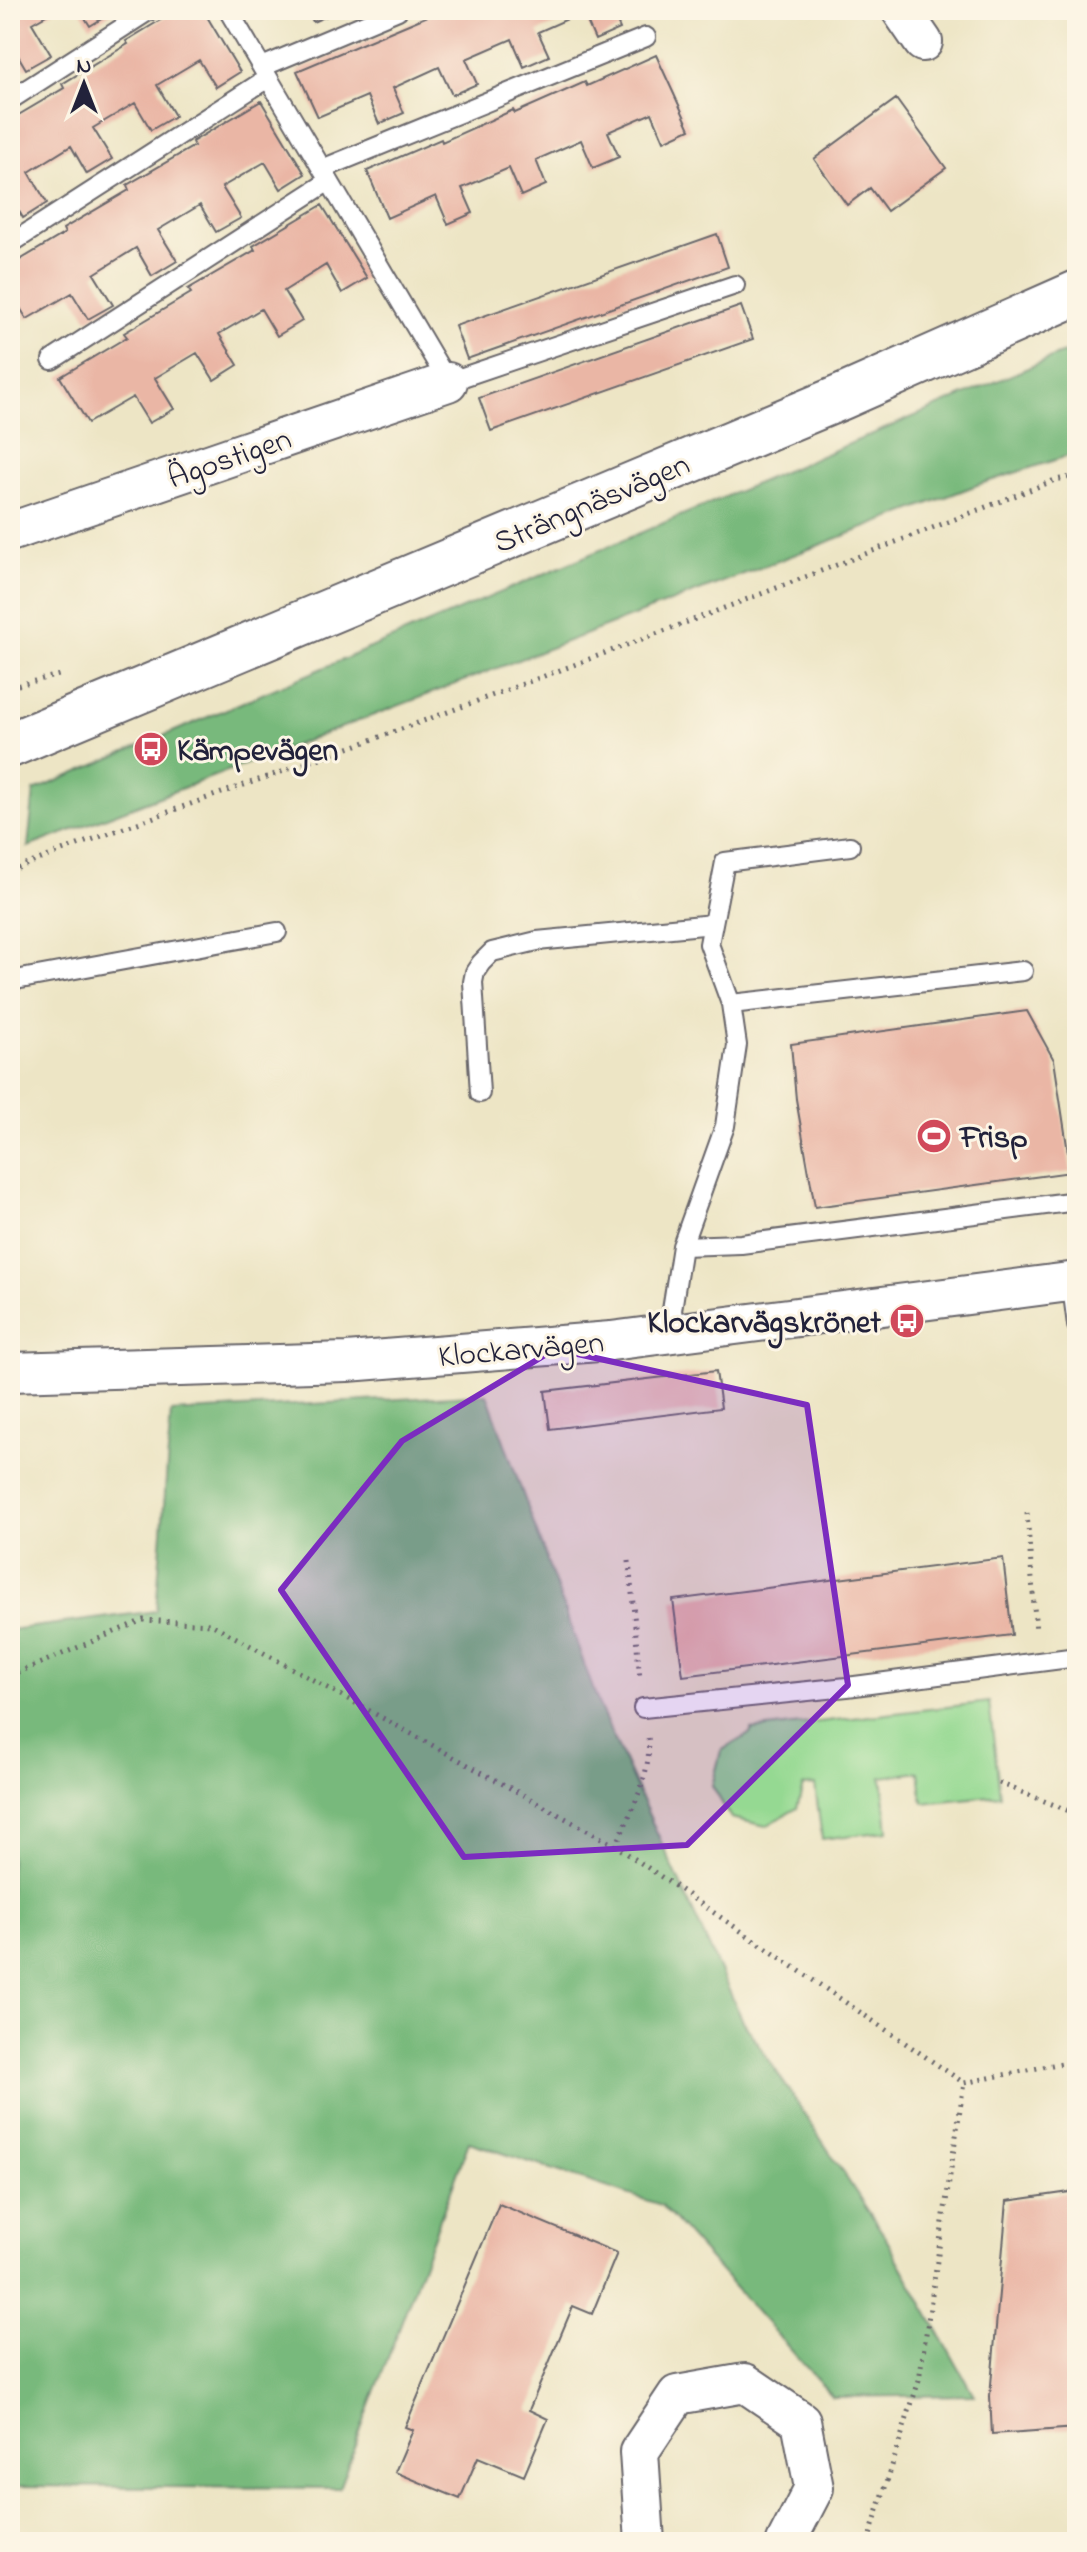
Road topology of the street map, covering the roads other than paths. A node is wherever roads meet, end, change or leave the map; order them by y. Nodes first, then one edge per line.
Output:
1 (150, 10) edge
2 (228, 10) edge
3 (398, 10) edge
4 (901, 10) edge
5 (646, 37) dead end
6 (923, 42) dead end
7 (265, 73) junction
8 (10, 100) edge
9 (326, 175) junction
10 (10, 244) edge
11 (735, 285) dead end
12 (1077, 293) edge
13 (52, 360) dead end
14 (448, 382) junction
15 (10, 532) edge
16 (103, 706) junction
17 (10, 724) edge
18 (10, 745) edge
19 (850, 846) dead end
20 (713, 924) junction
21 (277, 932) dead end
22 (1023, 971) dead end
23 (10, 981) edge
24 (731, 1004) junction
25 (480, 1093) dead end
26 (1077, 1201) edge
27 (682, 1246) junction
28 (1077, 1281) edge
29 (1077, 1292) edge
30 (1077, 1325) edge
31 (675, 1333) junction
32 (10, 1372) edge
33 (1077, 1657) edge
34 (643, 1708) road end
35 (645, 2542) edge
36 (786, 2542) edge

1 - 8 lane
2 - 7 lane
3 - 7 lane
4 - 6 street
5 - 9 lane
7 - 9 lane
7 - 10 lane
9 - 13 lane
9 - 14 lane
11 - 14 lane
12 - 16 main road, Strängnäsvägen
14 - 15 street, Ägostigen
16 - 17 main road, Strängnäsvägen
16 - 18 main road, Strängnäsvägen
19 - 20 lane
20 - 24 lane
20 - 25 lane
21 - 23 lane
22 - 24 lane
24 - 27 lane
26 - 27 lane
27 - 31 lane
28 - 31 street, Klockarvägen
29 - 30 lane
31 - 32 street, Klockarvägen
33 - 34 lane
35 - 36 street

